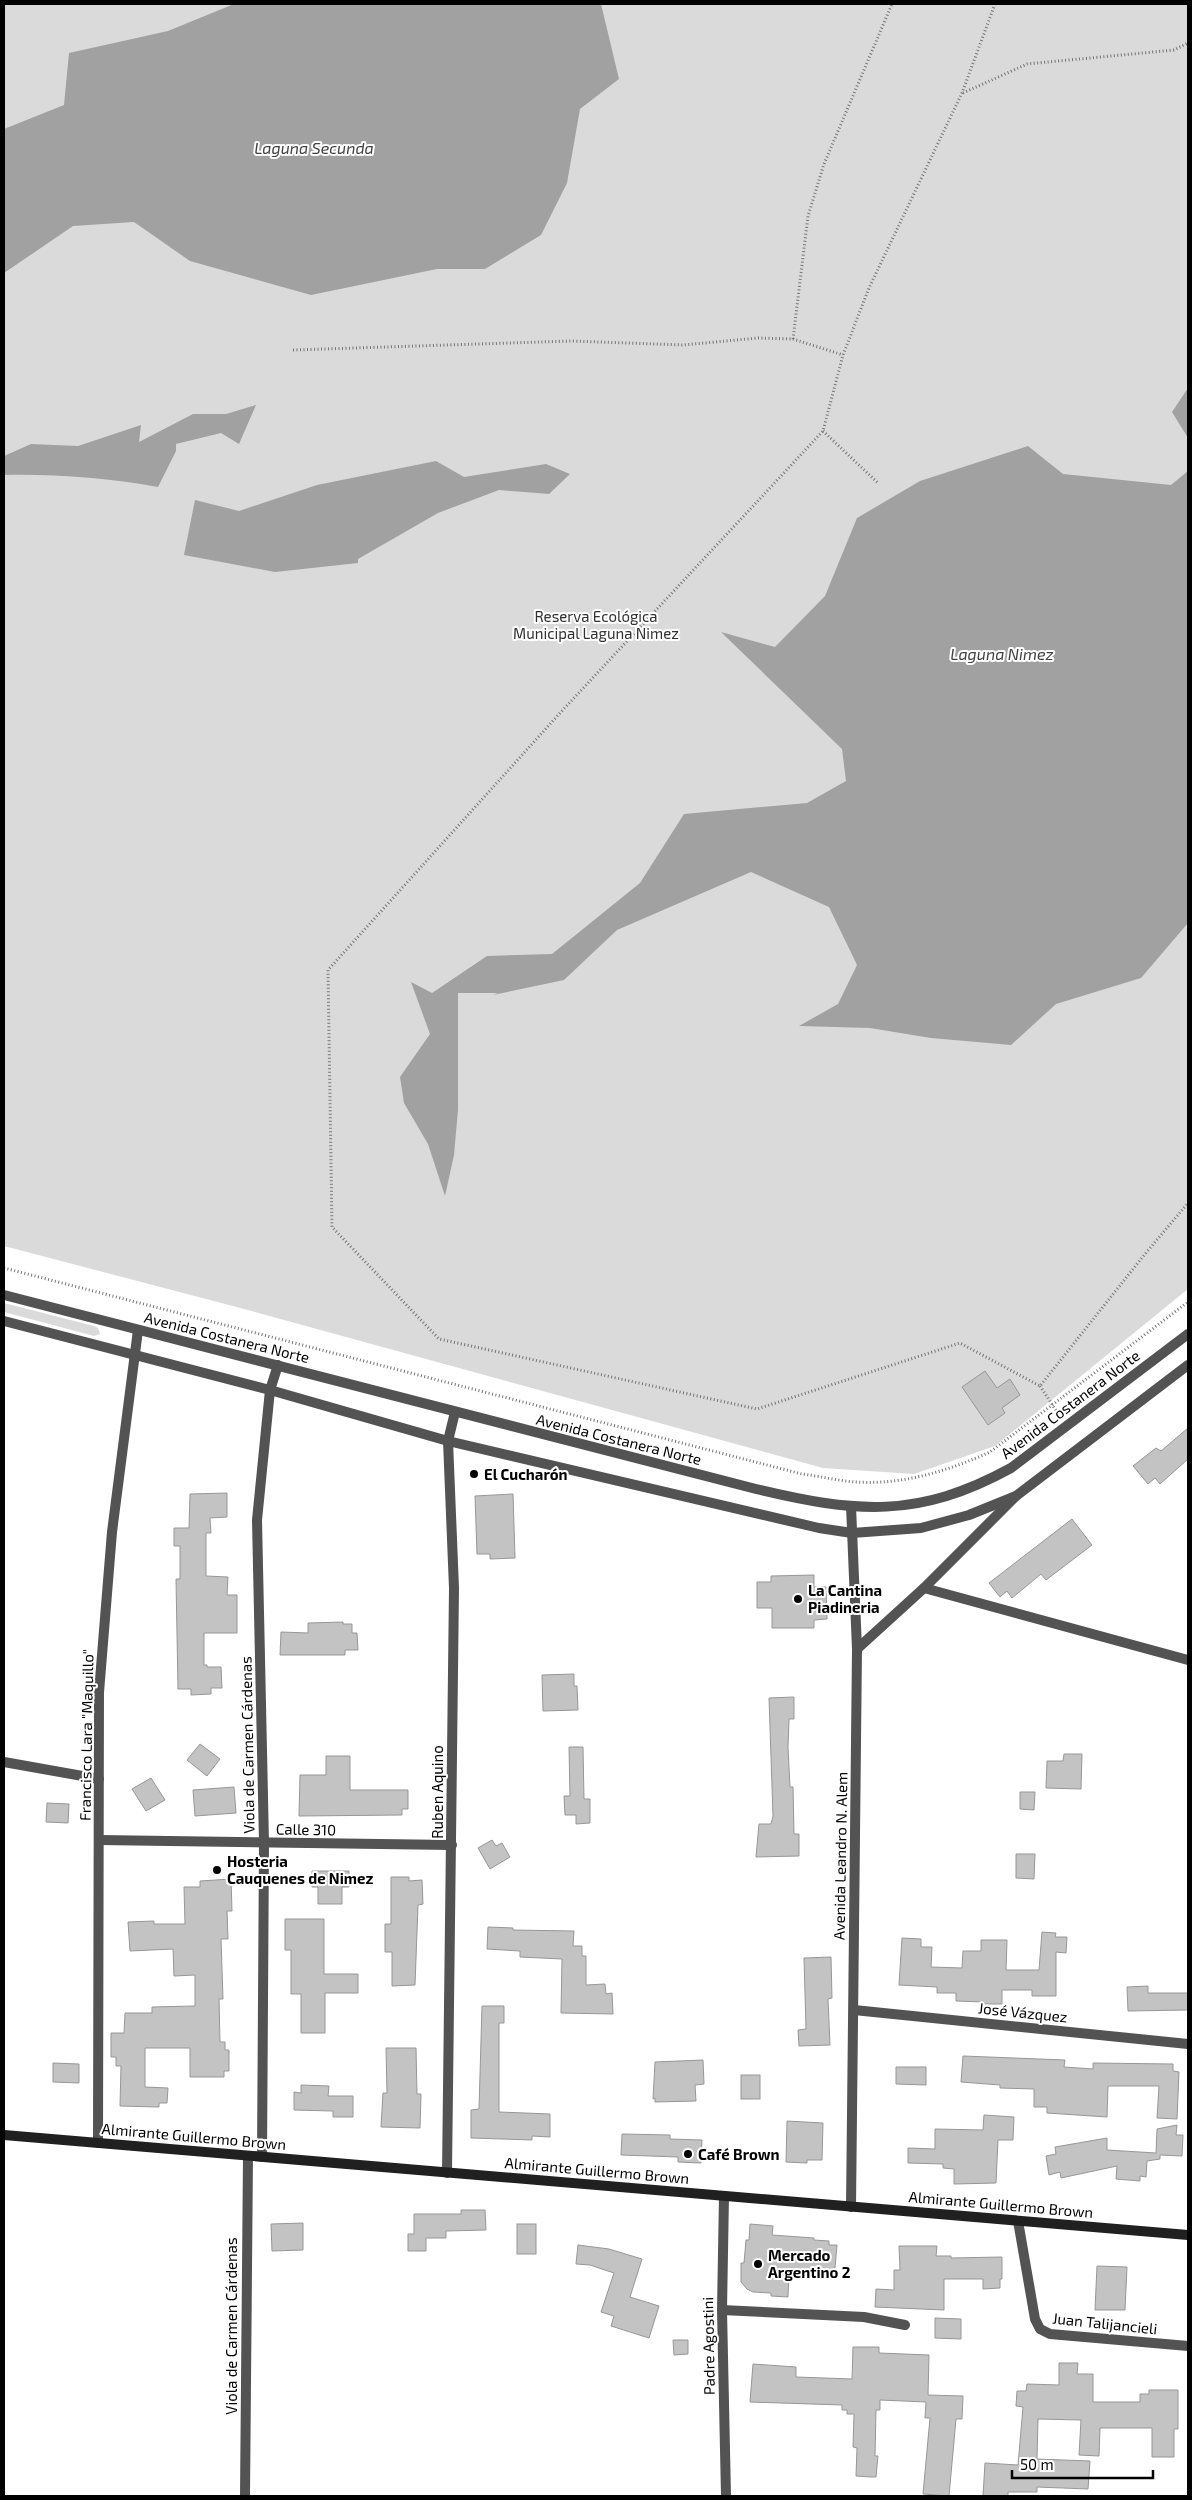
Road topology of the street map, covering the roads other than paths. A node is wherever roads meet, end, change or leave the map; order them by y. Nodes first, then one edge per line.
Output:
1 (4, 1295) edge
2 (4, 1321) edge
3 (138, 1330) junction
4 (1188, 1334) edge
5 (134, 1355) junction
6 (278, 1365) junction
7 (1188, 1365) edge
8 (270, 1390) junction
9 (455, 1412) junction
10 (448, 1441) junction
11 (1016, 1496) junction
12 (852, 1506) junction
13 (852, 1532) junction
14 (924, 1588) junction
15 (857, 1649) junction
16 (1188, 1660) edge
17 (4, 1762) edge
18 (99, 1779) junction
19 (99, 1840) junction
20 (264, 1843) junction
21 (452, 1846) junction
22 (854, 2010) junction
23 (1188, 2044) edge
24 (4, 2135) edge
25 (98, 2143) junction
26 (248, 2156) junction
27 (262, 2157) junction
28 (447, 2173) junction
29 (724, 2196) junction
30 (852, 2207) junction
31 (1018, 2221) junction
32 (1188, 2235) edge
33 (722, 2310) junction
34 (905, 2325) dead end
35 (1188, 2346) edge
36 (245, 2496) edge
37 (726, 2496) edge

1 - 3 street, Avenida Costanera Norte
2 - 5 street
3 - 5 street, Francisco Lara "Maquillo"
3 - 6 street, Avenida Costanera Norte
4 - 12 street, Avenida Costanera Norte
5 - 8 street
5 - 18 street, Francisco Lara "Maquillo"
6 - 8 street, Viola de Carmen Cárdenas
6 - 9 street, Avenida Costanera Norte
7 - 11 street
8 - 10 street
8 - 20 street, Viola de Carmen Cárdenas
9 - 10 street, Ruben Aquino
9 - 12 street, Avenida Costanera Norte
10 - 13 street
10 - 21 street, Ruben Aquino
11 - 13 street
11 - 14 street
12 - 13 street, Avenida Leandro N. Alem
13 - 15 street, Avenida Leandro N. Alem
14 - 15 street
14 - 16 street
15 - 22 street, Avenida Leandro N. Alem
17 - 18 street
18 - 19 street, Francisco Lara "Maquillo"
19 - 20 street, Calle 310
19 - 25 street, Francisco Lara "Maquillo"
20 - 21 street, Calle 310
20 - 27 street, Viola de Carmen Cárdenas
21 - 28 street, Ruben Aquino
22 - 23 street, José Vázquez
22 - 30 street, Avenida Leandro N. Alem
24 - 25 main road, Almirante Guillermo Brown
25 - 26 main road, Almirante Guillermo Brown
26 - 27 main road, Almirante Guillermo Brown
26 - 36 street, Viola de Carmen Cárdenas
27 - 28 main road, Almirante Guillermo Brown
28 - 29 main road, Almirante Guillermo Brown
29 - 30 main road, Almirante Guillermo Brown
29 - 33 street, Padre Agostini
30 - 31 main road, Almirante Guillermo Brown
31 - 32 main road, Almirante Guillermo Brown
31 - 35 street, Juan Talijancieli
33 - 34 street
33 - 37 street, Padre Agostini

